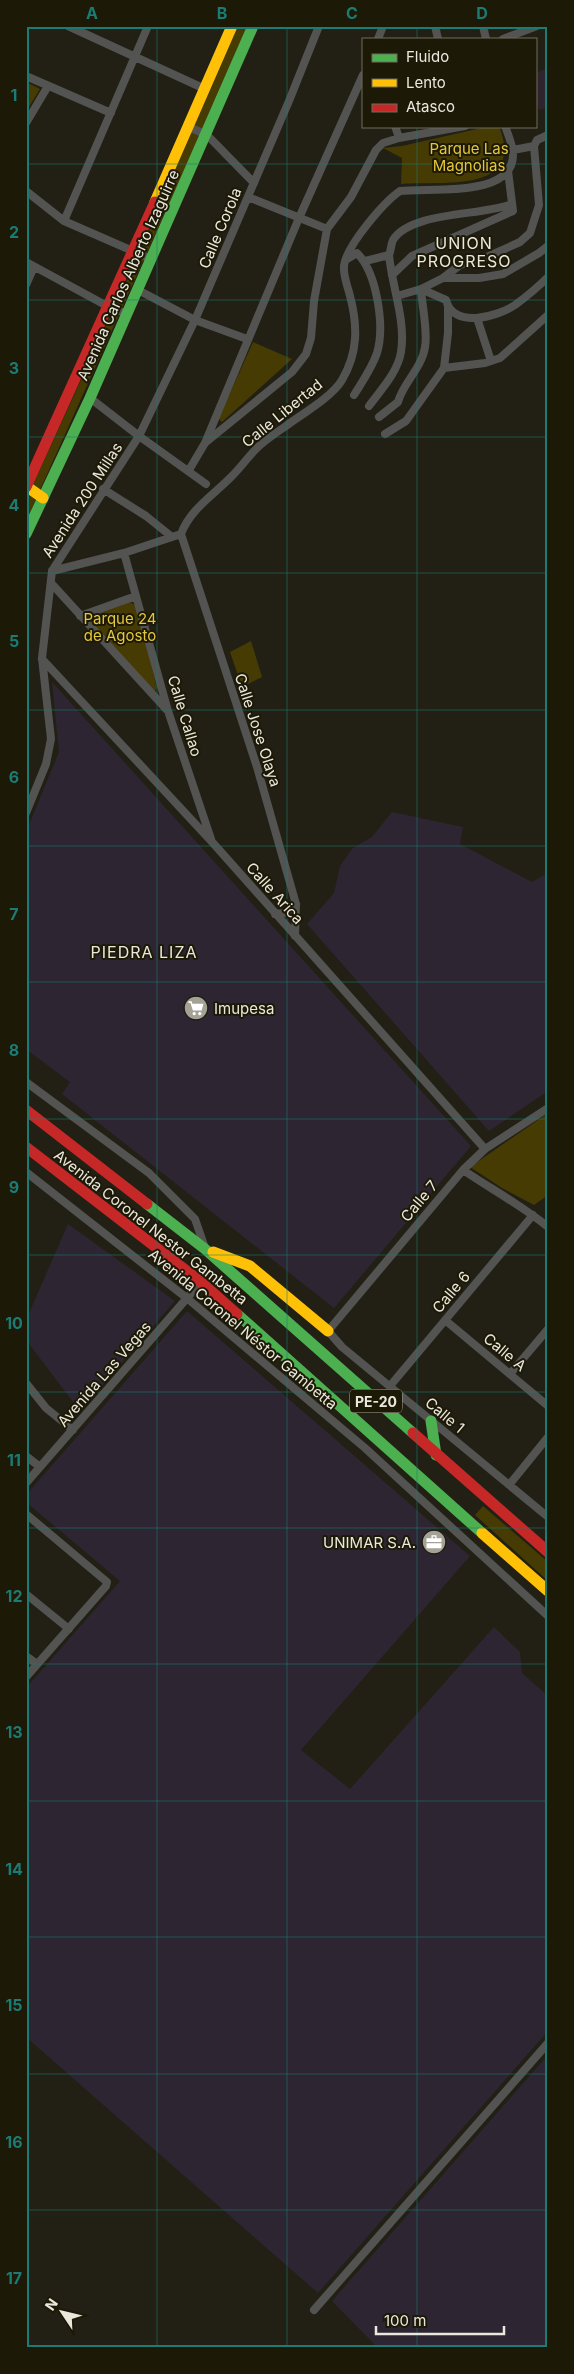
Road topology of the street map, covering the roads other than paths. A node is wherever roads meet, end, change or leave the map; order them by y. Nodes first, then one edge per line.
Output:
1 (68, 26) edge
2 (148, 26) edge
3 (232, 26) edge
4 (253, 26) edge
5 (319, 26) edge
6 (383, 26) edge
7 (537, 26) edge
8 (378, 38) edge
9 (506, 38) edge
10 (135, 56) junction
11 (26, 76) edge
12 (362, 77) edge
13 (48, 86) junction
14 (205, 89) junction
15 (111, 113) junction
16 (26, 123) edge
17 (189, 127) junction
18 (396, 128) edge
19 (454, 128) edge
20 (506, 128) edge
21 (206, 135) junction
22 (548, 135) edge
23 (399, 138) junction
24 (534, 146) junction
25 (513, 150) junction
26 (508, 171) junction
27 (254, 183) junction
28 (26, 190) edge
29 (248, 197) junction
30 (512, 204) junction
31 (299, 218) junction
32 (64, 221) junction
33 (327, 229) junction
34 (548, 246) edge
35 (133, 253) junction
36 (390, 255) junction
37 (347, 259) junction
38 (151, 260) junction
39 (365, 261) junction
40 (26, 262) edge
41 (34, 267) junction
42 (392, 275) junction
43 (548, 277) edge
44 (443, 278) junction
45 (26, 284) edge
46 (421, 289) junction
47 (138, 290) junction
48 (397, 296) junction
49 (109, 307) junction
50 (448, 308) junction
51 (127, 314) junction
52 (548, 315) edge
53 (477, 318) junction
54 (195, 320) junction
55 (248, 339) junction
56 (491, 361) junction
57 (444, 368) junction
58 (354, 395) dead end
59 (90, 398) junction
60 (369, 406) dead end
61 (379, 417) dead end
62 (385, 434) dead end
63 (139, 436) junction
64 (205, 443) junction
65 (189, 470) junction
66 (206, 484) dead end
67 (26, 487) edge
68 (103, 489) junction
69 (44, 498) junction
70 (30, 517) edge
71 (26, 534) edge
72 (181, 534) junction
73 (172, 537) junction
74 (124, 553) junction
75 (52, 571) junction
76 (51, 583) junction
77 (136, 596) junction
78 (80, 616) junction
79 (42, 658) junction
80 (168, 711) junction
81 (29, 800) edge
82 (26, 813) edge
83 (202, 813) junction
84 (191, 820) junction
85 (213, 843) junction
86 (296, 904) junction
87 (275, 914) junction
88 (295, 936) junction
89 (26, 1082) edge
90 (548, 1108) edge
91 (26, 1110) edge
92 (26, 1147) edge
93 (485, 1149) junction
94 (463, 1170) junction
95 (26, 1172) edge
96 (533, 1215) junction
97 (548, 1227) edge
98 (205, 1249) junction
99 (201, 1282) junction
100 (188, 1299) junction
101 (445, 1320) junction
102 (328, 1330) junction
103 (548, 1330) edge
104 (510, 1374) junction
105 (26, 1383) edge
106 (390, 1386) junction
107 (548, 1406) edge
108 (431, 1421) junction
109 (73, 1430) junction
110 (548, 1437) edge
111 (436, 1455) junction
112 (26, 1456) edge
113 (40, 1467) junction
114 (26, 1483) edge
115 (509, 1485) junction
116 (26, 1514) edge
117 (548, 1517) edge
118 (548, 1552) edge
119 (548, 1591) edge
120 (26, 1594) edge
121 (548, 1616) edge
122 (69, 1629) junction
123 (26, 1656) edge
124 (37, 1664) junction
125 (26, 1676) edge
126 (548, 2043) edge
127 (314, 2310) dead end

1 - 10 street
2 - 10 street
3 - 14 main road, Avenida Carlos Alberto Izaguirre
4 - 21 main road, Avenida Carlos Alberto Izaguirre
5 - 27 street, Calle Corola
6 - 8 street
7 - 9 street
10 - 14 street
10 - 15 street
11 - 13 street
12 - 31 street
13 - 15 street
13 - 16 street
14 - 17 main road, Avenida Carlos Alberto Izaguirre
15 - 32 street
17 - 21 street
17 - 35 main road, Avenida Carlos Alberto Izaguirre
18 - 23 street
19 - 23 street
20 - 25 street
21 - 27 street
21 - 38 main road, Avenida Carlos Alberto Izaguirre
22 - 24 street
23 - 33 street
24 - 25 street
24 - 44 street
25 - 26 street
26 - 30 street
26 - 37 street, Calle Libertad
27 - 29 street, Calle Corola
28 - 32 street
29 - 31 street
29 - 54 street, Calle Corola
30 - 36 street
30 - 42 street
31 - 33 street
31 - 55 street
32 - 35 street
33 - 64 street
34 - 44 street
35 - 38 street
35 - 49 main road, Avenida Carlos Alberto Izaguirre
36 - 39 street
36 - 42 street
37 - 39 street
37 - 72 street, Calle Libertad
38 - 47 main road, Avenida Carlos Alberto Izaguirre
39 - 58 street
40 - 41 street
41 - 45 street
41 - 49 street
42 - 48 street
43 - 53 street
44 - 46 street
46 - 48 street
46 - 50 street
46 - 61 street
47 - 51 main road, Avenida Carlos Alberto Izaguirre
47 - 54 street
48 - 60 street
49 - 51 street
49 - 67 main road, Avenida Carlos Alberto Izaguirre
50 - 53 street
50 - 57 street
51 - 59 main road, Avenida Carlos Alberto Izaguirre
52 - 56 street
53 - 56 street
54 - 55 street
54 - 63 street, Calle Corola
55 - 64 street
56 - 57 street
57 - 62 street
59 - 63 street
59 - 69 main road, Avenida Carlos Alberto Izaguirre
63 - 65 street
63 - 68 street, Avenida 200 Millas
64 - 65 street
65 - 66 street
67 - 69 main road
68 - 73 street
68 - 75 street, Avenida 200 Millas
69 - 70 main road, Avenida Carlos Alberto Izaguirre
70 - 71 main road, Avenida Carlos Alberto Izaguirre
72 - 73 street
72 - 86 street, Calle Jose Olaya
73 - 74 street
74 - 75 street
74 - 77 street, Calle Callao
75 - 76 street, Avenida 200 Millas
76 - 78 street
76 - 79 street, Avenida 200 Millas
77 - 78 street
77 - 80 street, Calle Callao
78 - 80 street
79 - 81 street, Avenida 200 Millas
79 - 84 street, Calle Arica
80 - 83 street, Calle Callao
81 - 82 street, Avenida 200 Millas
83 - 84 street
83 - 85 street, Calle Callao
84 - 85 street, Calle Arica
85 - 87 street, Calle Arica
86 - 87 street
86 - 88 street, Calle Jose Olaya
87 - 88 street, Calle Arica
88 - 93 street, Calle Arica
89 - 98 street
90 - 93 street, Calle 7
91 - 98 main road, Avenida Coronel Nestor Gambetta / PE-20
92 - 99 main road, Avenida Coronel Nestor Gambetta / PE-20
93 - 94 street, Calle 7
94 - 96 street
94 - 102 street, Calle 7
95 - 100 street, Avenida Coronel Néstor Gambetta
96 - 97 street
96 - 101 street, Calle 6
98 - 102 main road
98 - 111 main road, Avenida Coronel Nestor Gambetta / PE-20
99 - 100 street, Avenida Las Vegas
99 - 119 main road, Avenida Coronel Nestor Gambetta / PE-20
100 - 109 street, Avenida Las Vegas
100 - 121 street, Avenida Coronel Néstor Gambetta
101 - 104 street, Calle A
101 - 106 street, Calle 6
102 - 106 street, Calle 1
103 - 104 street
104 - 107 street, Calle A
105 - 109 street
106 - 108 street, Calle 1
108 - 111 main road
108 - 115 street, Calle 1
109 - 113 street, Avenida Las Vegas
110 - 115 street
111 - 118 main road, Avenida Coronel Nestor Gambetta / PE-20
112 - 113 street
113 - 114 street, Avenida Las Vegas
115 - 117 street, Calle 1
116 - 122 street
120 - 122 street
122 - 124 street
123 - 124 street
124 - 125 street
126 - 127 street

